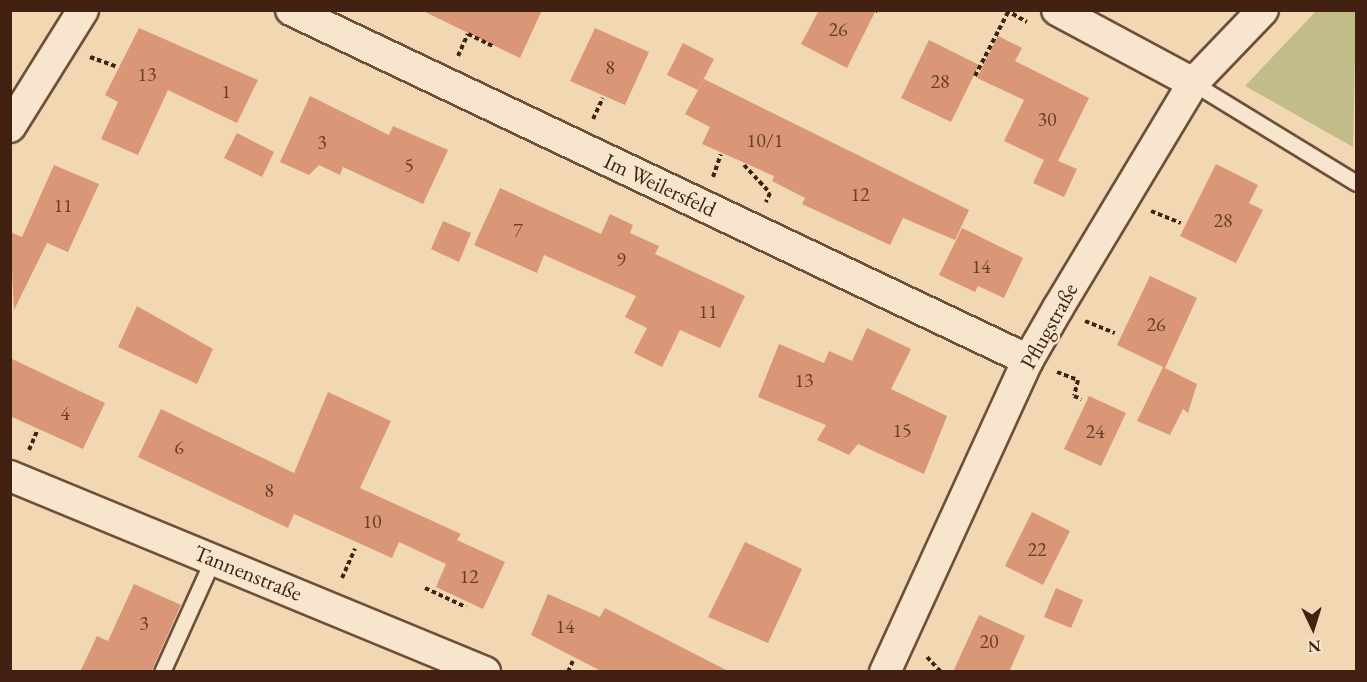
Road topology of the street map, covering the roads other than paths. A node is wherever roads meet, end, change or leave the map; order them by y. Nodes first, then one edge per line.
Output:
1 (83, 10) edge
2 (291, 10) edge
3 (1058, 10) edge
4 (1263, 10) edge
5 (1193, 83) junction
6 (10, 127) edge
7 (1356, 183) edge
8 (1028, 360) junction
9 (10, 476) edge
10 (213, 559) junction
11 (162, 672) edge
12 (485, 672) edge
13 (885, 672) edge

1 - 6 street
2 - 8 street, Im Weilersfeld
3 - 5 street
4 - 5 street, Pflugstraße
5 - 7 lane
5 - 8 street, Pflugstraße
8 - 13 street, Pflugstraße
9 - 10 street, Tannenstraße
10 - 11 lane
10 - 12 street, Tannenstraße

